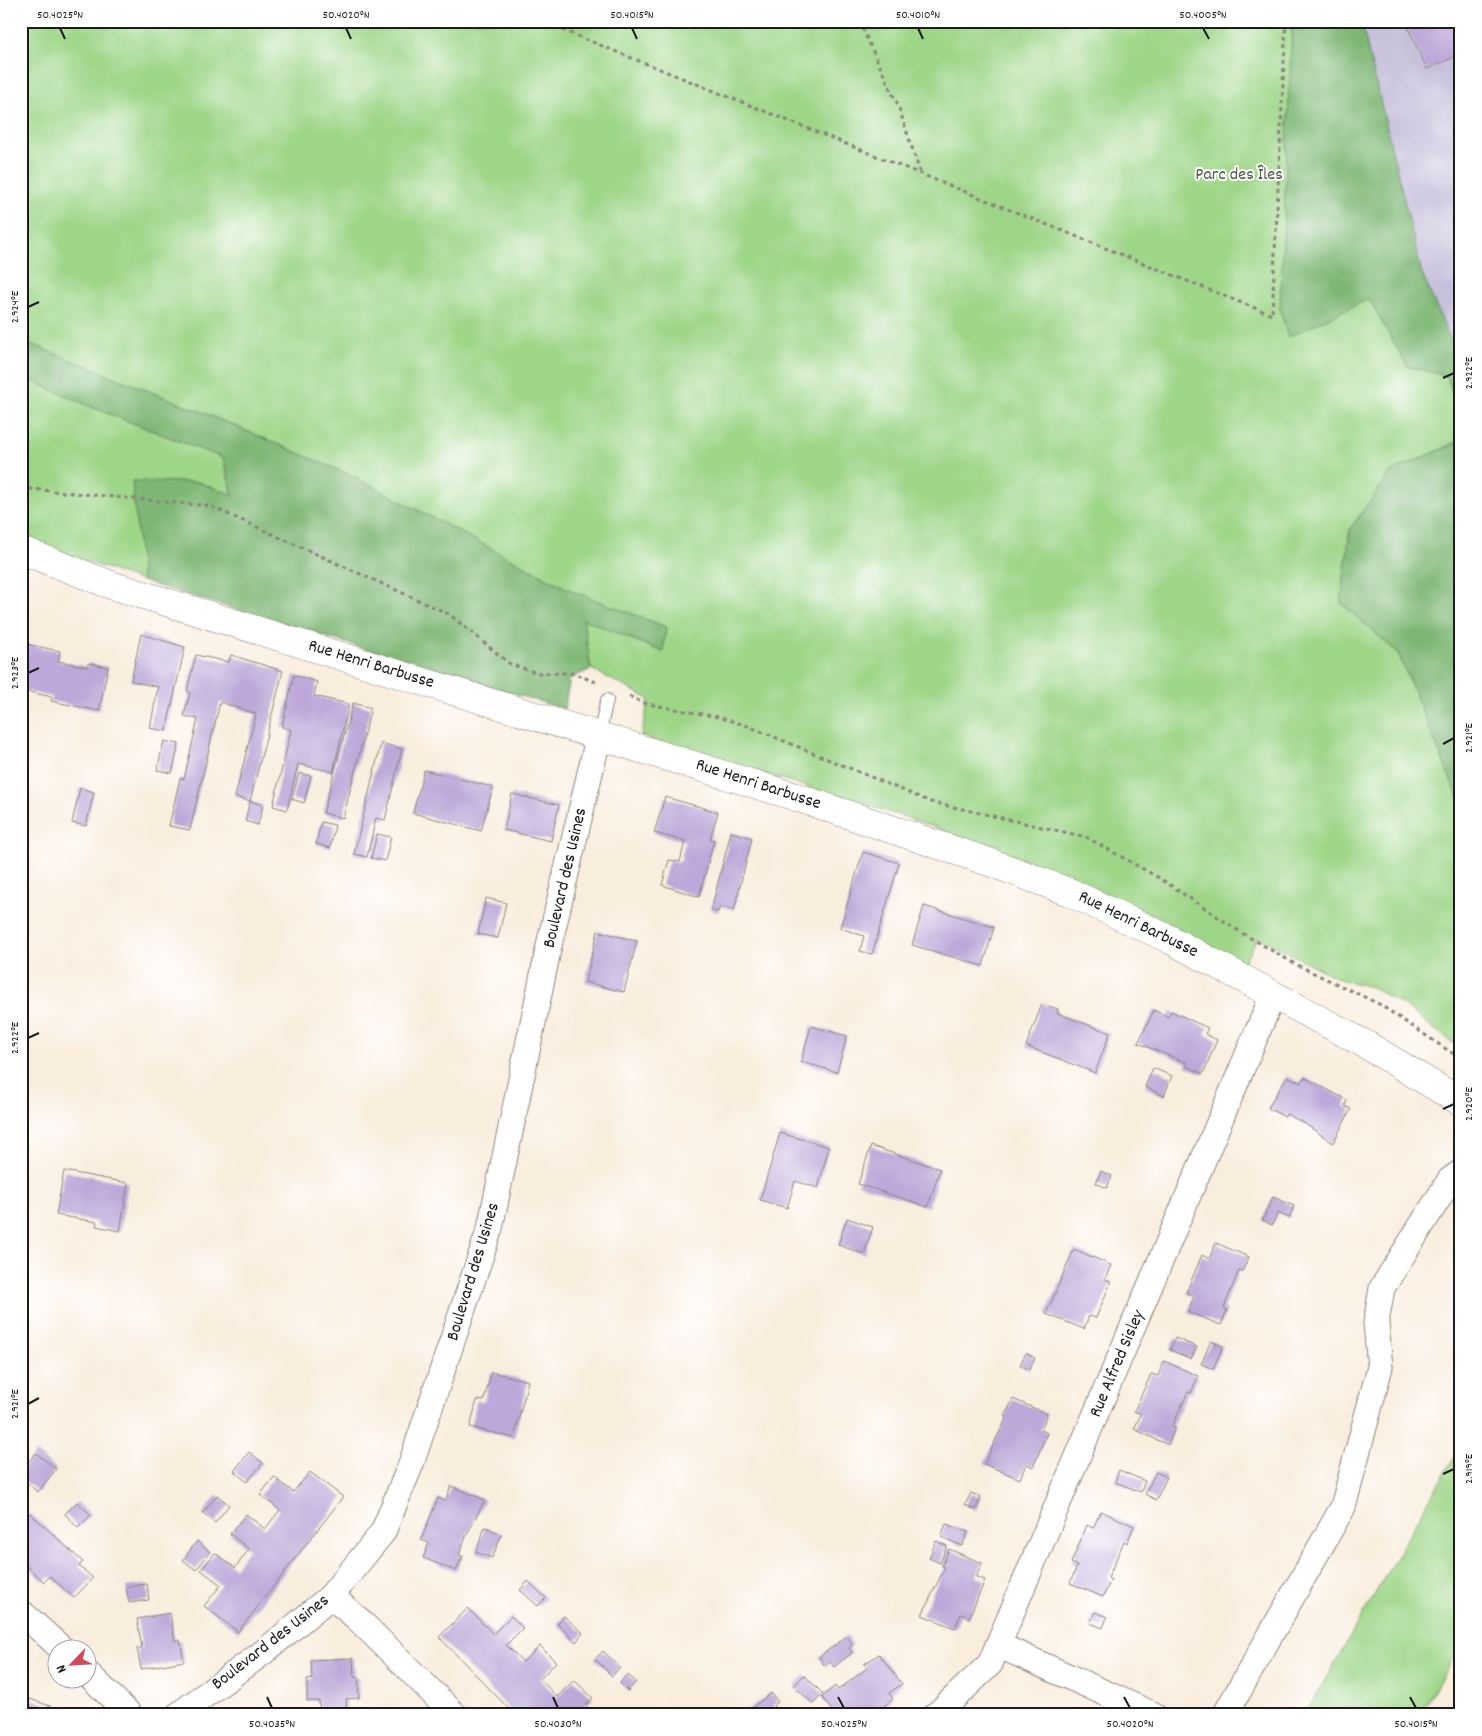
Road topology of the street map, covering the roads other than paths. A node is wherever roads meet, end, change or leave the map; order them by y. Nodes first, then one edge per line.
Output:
1 (21, 550) edge
2 (606, 700) dead end
3 (599, 735) junction
4 (1273, 995) junction
5 (1461, 1102) edge
6 (1461, 1172) edge
7 (331, 1596) junction
8 (21, 1612) edge
9 (50, 1638) edge
10 (998, 1645) junction
11 (98, 1684) edge
12 (130, 1715) edge
13 (178, 1715) edge
14 (455, 1715) edge
15 (936, 1715) edge
16 (1154, 1715) edge
17 (1225, 1715) edge

1 - 3 street, Rue Henri Barbusse
2 - 3 lane
3 - 4 street, Rue Henri Barbusse
3 - 7 street, Boulevard des Usines
4 - 5 street, Rue Henri Barbusse
4 - 10 street, Rue Alfred Sisley
6 - 17 street
7 - 13 street, Boulevard des Usines
7 - 14 street
8 - 9 street
10 - 15 street, Rue Alfred Sisley
10 - 16 street
11 - 12 street

